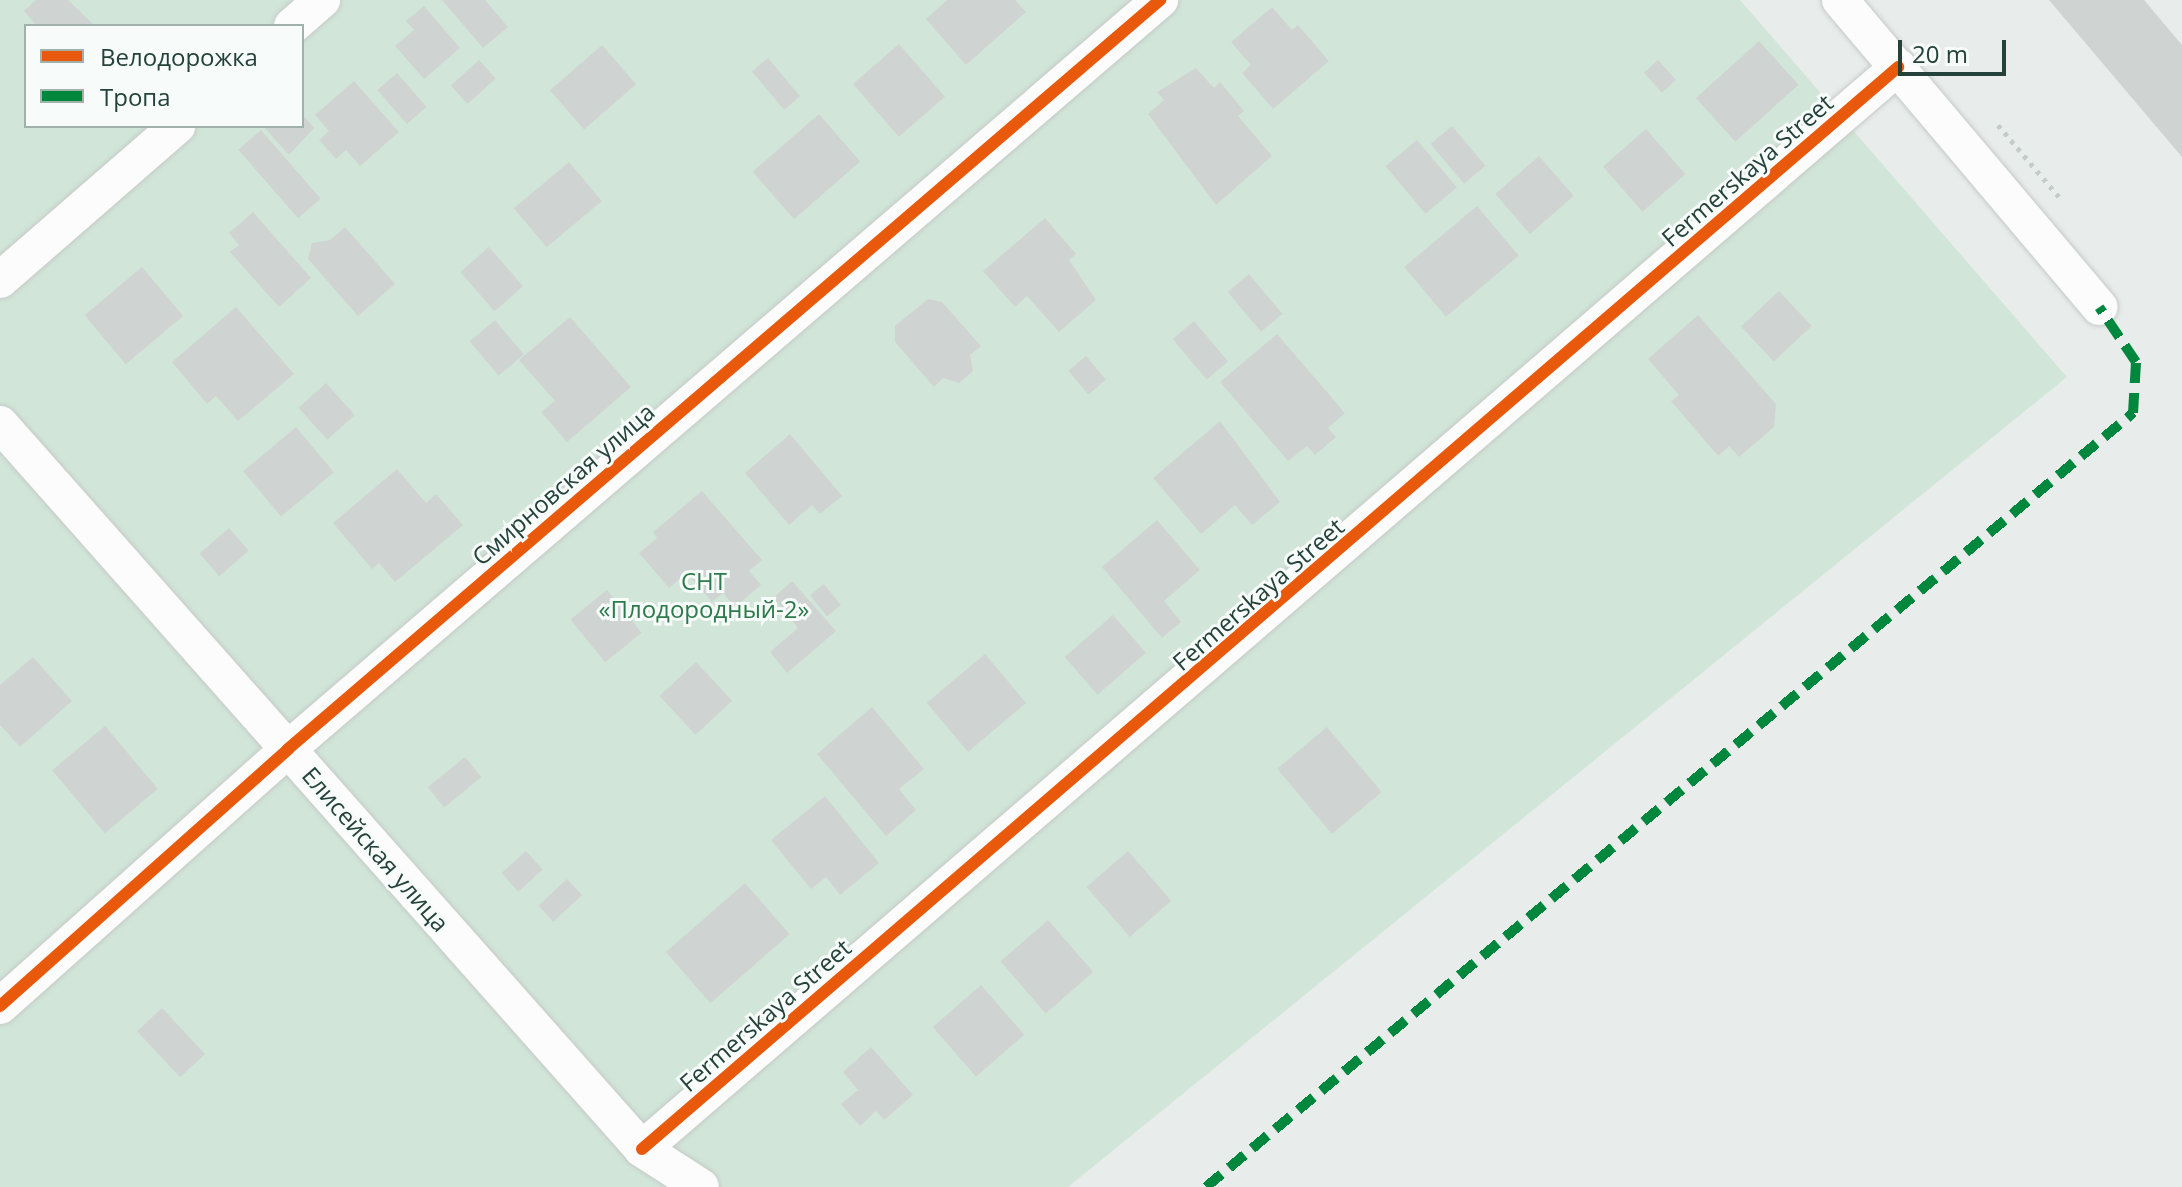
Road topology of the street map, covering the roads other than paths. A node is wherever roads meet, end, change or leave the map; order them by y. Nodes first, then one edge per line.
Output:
1 (322, 0) edge
2 (1160, 0) edge
3 (1840, 0) edge
4 (294, 24) edge
5 (1898, 67) junction
6 (175, 128) edge
7 (0, 280) edge
8 (2099, 307) dead end
9 (0, 424) edge
10 (288, 749) junction
11 (0, 1006) edge
12 (642, 1149) junction
13 (701, 1187) edge

1 - 4 street
2 - 10 street, Смирновская улица
3 - 5 street
5 - 8 street
5 - 12 street, Fermerskaya Street
6 - 7 street
9 - 10 street, Елисейская улица
10 - 11 street, Смирновская улица
10 - 12 street, Елисейская улица
12 - 13 street, Елисейская улица

